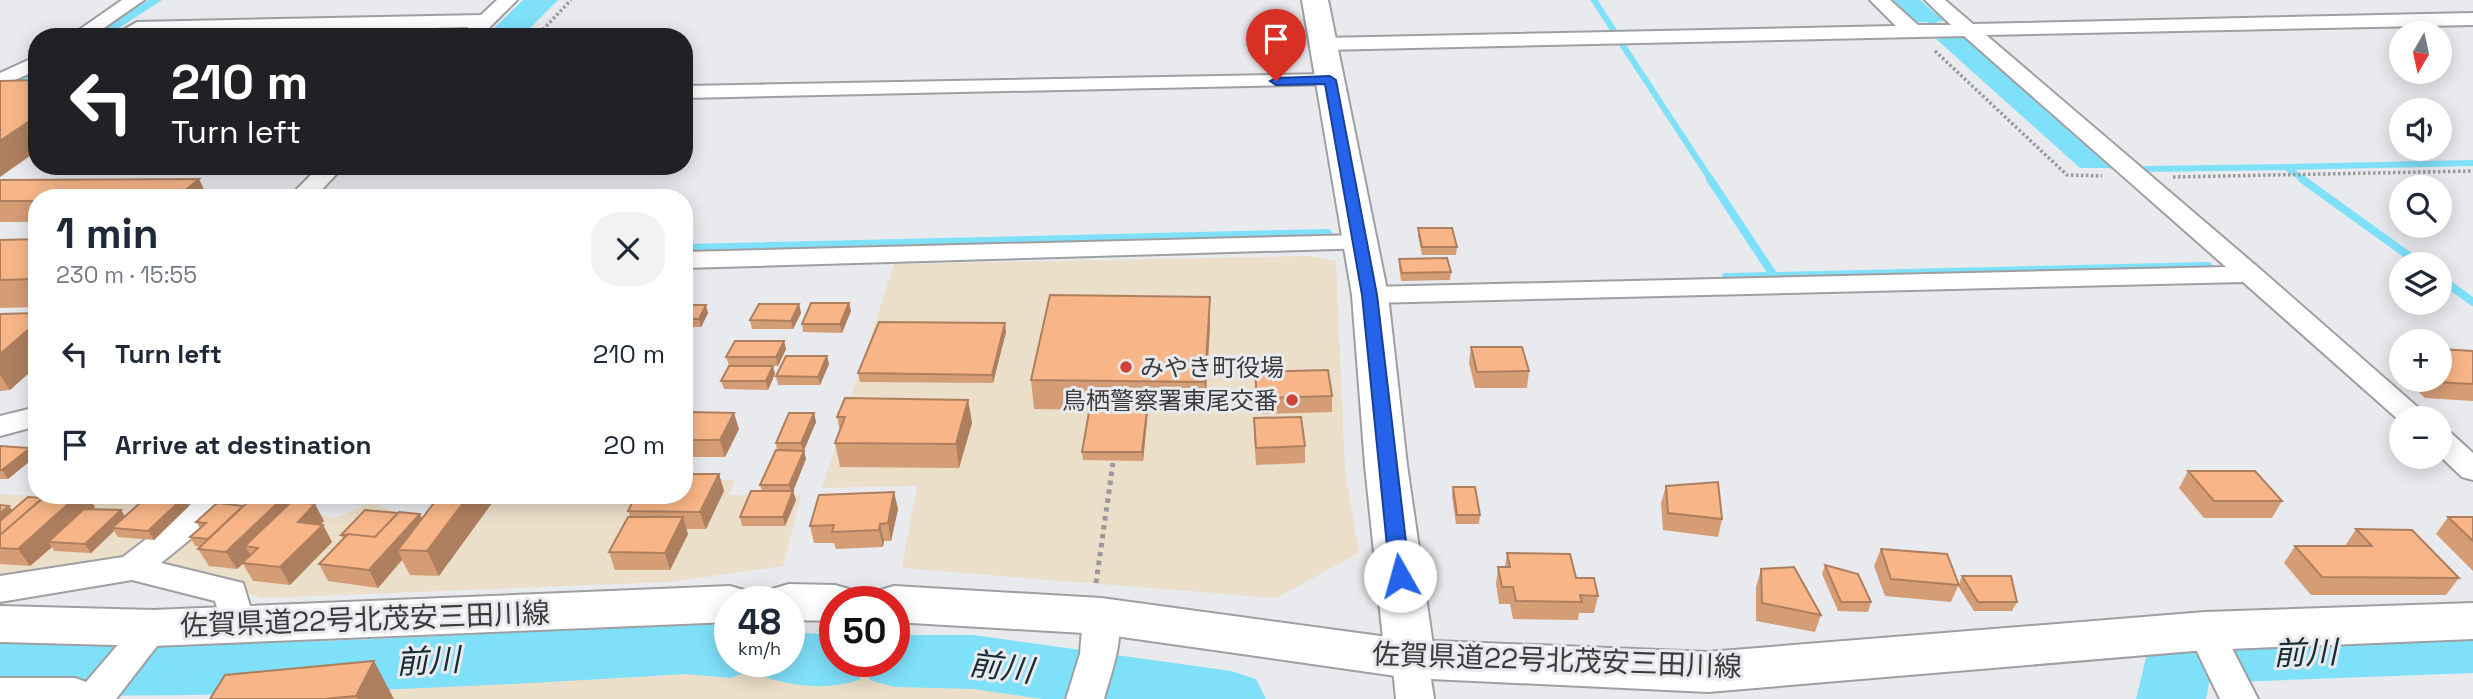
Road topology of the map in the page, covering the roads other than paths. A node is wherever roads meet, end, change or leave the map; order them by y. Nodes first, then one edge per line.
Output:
1 (135, 0) edge
2 (508, 0) edge
3 (1315, 0) edge
4 (1879, 0) edge
5 (1934, 0) edge
6 (2473, 19) edge
7 (485, 21) junction
8 (92, 28) edge
9 (137, 28) edge
10 (478, 28) edge
11 (1939, 29) junction
12 (1323, 44) junction
13 (28, 68) edge
14 (1330, 80) junction
15 (0, 81) edge
16 (693, 92) edge
17 (324, 175) edge
18 (309, 189) edge
19 (1360, 243) junction
20 (693, 260) edge
21 (2251, 274) junction
22 (1370, 295) junction
23 (2400, 406) edge
24 (28, 418) edge
25 (0, 426) edge
26 (2452, 451) edge
27 (2473, 470) edge
28 (214, 504) edge
29 (132, 568) junction
30 (0, 589) edge
31 (714, 605) edge
32 (910, 605) edge
33 (1098, 620) junction
34 (2473, 621) edge
35 (0, 624) edge
36 (237, 625) junction
37 (2205, 631) junction
38 (141, 643) junction
39 (1413, 679) edge
40 (2233, 687) edge
41 (0, 693) edge
42 (94, 696) edge
43 (1085, 699) edge

1 - 8 street
2 - 7 street
3 - 12 main road
4 - 11 street
5 - 11 street
6 - 11 street
7 - 9 street
7 - 10 street
11 - 12 street
11 - 21 street
12 - 14 main road
13 - 15 street
14 - 16 street
14 - 19 main road
17 - 18 street
19 - 20 street
19 - 22 main road
21 - 22 street
21 - 23 street
22 - 39 main road
24 - 25 street
26 - 27 street
28 - 29 street
29 - 30 street
29 - 36 street
31 - 36 main road, 佐賀県道22号北茂安三田川線
32 - 33 main road, 佐賀県道22号北茂安三田川線
33 - 39 main road, 佐賀県道22号北茂安三田川線
33 - 43 street
34 - 37 main road, 佐賀県道22号北茂安三田川線
35 - 38 main road, 佐賀県道22号北茂安三田川線
36 - 38 main road, 佐賀県道22号北茂安三田川線
37 - 39 main road, 佐賀県道22号北茂安三田川線
37 - 40 street
38 - 42 street
41 - 42 street

